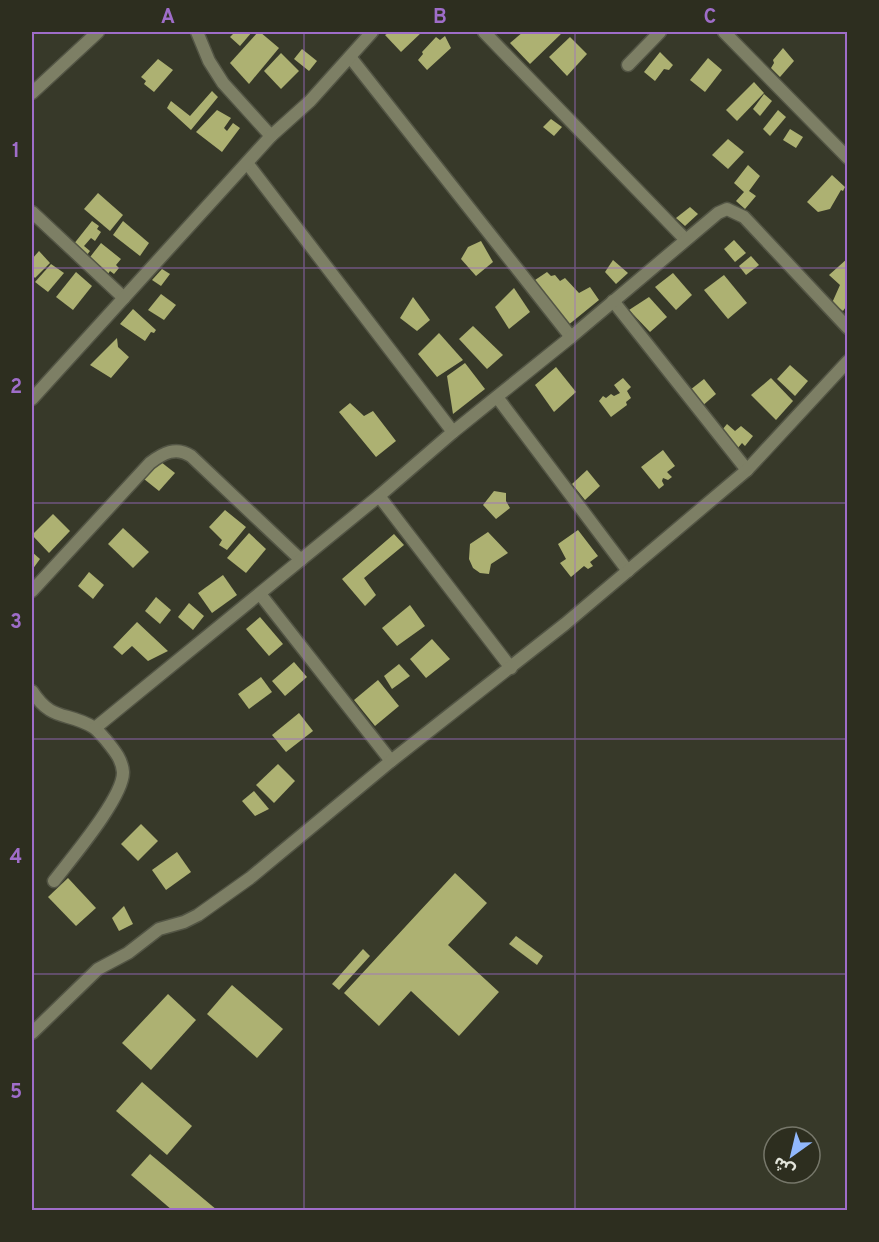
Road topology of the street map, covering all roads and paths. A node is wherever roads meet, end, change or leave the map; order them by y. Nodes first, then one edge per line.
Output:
1 (98, 32) edge
2 (197, 32) edge
3 (372, 32) edge
4 (484, 32) edge
5 (660, 32) edge
6 (724, 32) edge
7 (350, 57) junction
8 (628, 64) dead end
9 (32, 93) edge
10 (271, 136) junction
11 (848, 158) edge
12 (247, 163) junction
13 (32, 212) edge
14 (685, 239) junction
15 (124, 297) junction
16 (613, 301) junction
17 (848, 328) edge
18 (571, 337) junction
19 (848, 361) edge
20 (497, 397) junction
21 (32, 399) edge
22 (453, 432) junction
23 (747, 470) junction
24 (379, 496) junction
25 (301, 560) junction
26 (628, 571) junction
27 (32, 591) edge
28 (260, 594) junction
29 (511, 668) junction
30 (32, 691) edge
31 (95, 728) junction
32 (391, 761) junction
33 (54, 881) dead end
34 (32, 1033) edge

1 - 9 street
2 - 10 street
3 - 7 street
4 - 14 street
5 - 8 street
6 - 11 street
7 - 10 street
7 - 18 street
10 - 12 street
12 - 15 street
12 - 22 street
13 - 15 street
14 - 16 street
14 - 17 street
15 - 21 street
16 - 18 street
16 - 23 street
18 - 20 street
19 - 23 street
20 - 22 street
20 - 26 street
22 - 24 street
23 - 26 street
24 - 25 street
24 - 29 street
25 - 27 street
25 - 28 street
26 - 29 street
28 - 31 street
28 - 32 street
29 - 32 street
30 - 31 street
31 - 33 street
32 - 34 street

